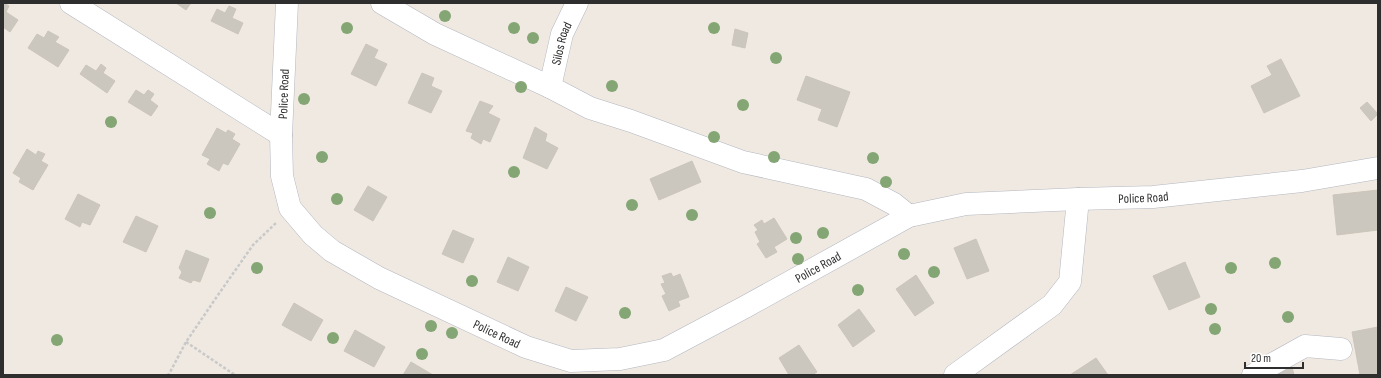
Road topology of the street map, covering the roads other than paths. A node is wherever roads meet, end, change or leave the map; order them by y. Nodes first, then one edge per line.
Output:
1 (71, 3) edge
2 (287, 3) edge
3 (382, 3) edge
4 (578, 3) edge
5 (550, 87) junction
6 (281, 135) junction
7 (1378, 168) edge
8 (1078, 199) junction
9 (909, 216) junction
10 (1341, 349) dead end
11 (955, 375) edge
12 (1253, 375) edge

1 - 6 street
2 - 6 street, Police Road
3 - 5 street
4 - 5 street, Silos Road
5 - 9 street
6 - 9 street, Police Road
7 - 8 street, Police Road
8 - 9 street, Police Road
8 - 11 street
10 - 12 street

